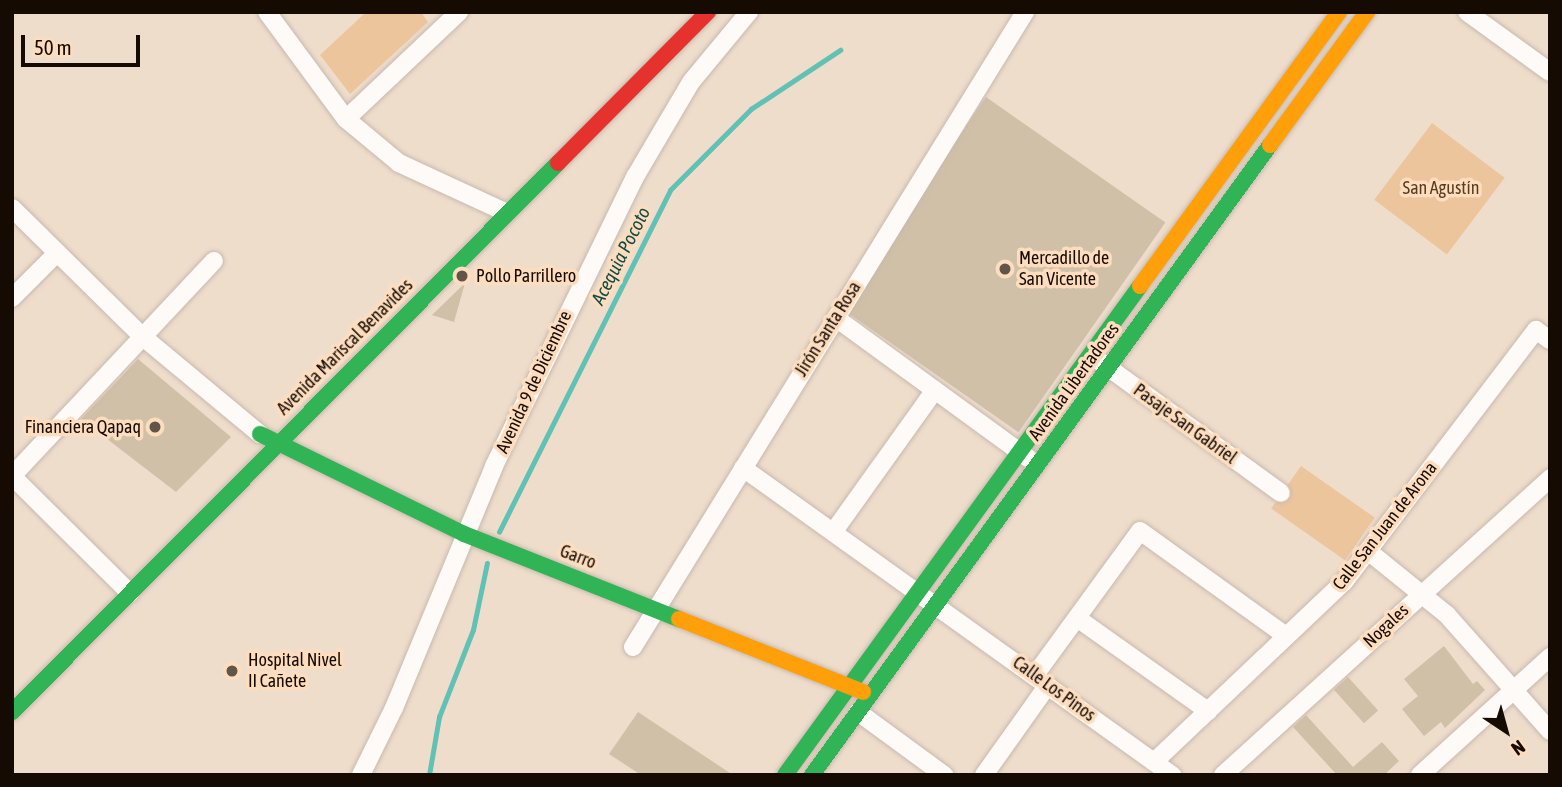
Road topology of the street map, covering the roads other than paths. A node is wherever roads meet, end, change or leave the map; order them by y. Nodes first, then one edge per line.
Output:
1 (267, 12) edge
2 (708, 12) edge
3 (748, 12) edge
4 (1025, 12) edge
5 (1339, 12) edge
6 (1367, 12) edge
7 (1467, 12) edge
8 (447, 16) edge
9 (1550, 72) edge
10 (346, 119) junction
11 (493, 206) junction
12 (12, 208) edge
13 (57, 253) junction
14 (214, 261) dead end
15 (12, 298) edge
16 (836, 318) junction
17 (1543, 335) edge
18 (143, 337) junction
19 (1090, 354) junction
20 (1108, 368) junction
21 (935, 390) junction
22 (276, 417) dead end
23 (255, 439) junction
24 (278, 443) junction
25 (1020, 452) junction
26 (1037, 466) junction
27 (743, 468) junction
28 (12, 476) edge
29 (1550, 478) edge
30 (1281, 493) dead end
31 (834, 531) junction
32 (464, 534) junction
33 (1368, 551) junction
34 (918, 592) junction
35 (1422, 592) junction
36 (130, 593) junction
37 (937, 604) junction
38 (657, 608) junction
39 (1077, 618) junction
40 (1286, 636) junction
41 (633, 647) dead end
42 (1550, 657) edge
43 (23, 671) dead end
44 (1042, 680) junction
45 (851, 685) junction
46 (37, 687) junction
47 (1514, 690) junction
48 (869, 696) junction
49 (1208, 711) junction
50 (12, 712) edge
51 (858, 712) junction
52 (1550, 731) edge
53 (1154, 762) junction
54 (361, 775) edge
55 (785, 775) edge
56 (812, 775) edge
57 (944, 775) edge
58 (984, 775) edge
59 (1172, 775) edge
60 (1223, 775) edge
61 (1420, 775) edge

1 - 10 street
2 - 11 main road, Avenida Mariscal Benavides
3 - 32 street, Avenida 9 de Diciembre
4 - 16 street, Jirón Santa Rosa
5 - 19 main road, Avenida Libertadores
6 - 20 main road, Avenida Libertadores
7 - 9 street
8 - 10 street
10 - 11 street
11 - 24 main road, Avenida Mariscal Benavides
12 - 13 street
13 - 15 street
13 - 18 street
14 - 18 street
16 - 21 street
16 - 27 street, Jirón Santa Rosa
17 - 33 street, Calle San Juan de Arona
18 - 23 street
18 - 28 street
19 - 20 street, Pasaje San Gabriel
19 - 25 main road, Avenida Libertadores
20 - 26 main road, Avenida Libertadores
20 - 30 street, Pasaje San Gabriel
21 - 25 street
21 - 31 street
22 - 23 main road, Avenida Mariscal Benavides
23 - 24 main road, Garro
24 - 32 main road, Garro
24 - 36 main road, Avenida Mariscal Benavides
25 - 26 street
25 - 34 main road, Avenida Libertadores
26 - 37 main road, Avenida Libertadores
27 - 31 street, Calle Los Pinos
27 - 38 street, Jirón Santa Rosa
28 - 36 street
29 - 35 street, Nogales
31 - 34 street, Calle Los Pinos
32 - 38 main road, Garro
32 - 54 street, Avenida 9 de Diciembre
33 - 35 street
33 - 40 street, Calle San Juan de Arona
34 - 37 street, Calle Los Pinos
34 - 45 main road, Avenida Libertadores
35 - 47 street
35 - 60 street, Nogales
36 - 46 main road, Avenida Mariscal Benavides
37 - 44 street, Calle Los Pinos
37 - 48 main road, Avenida Libertadores
38 - 41 street, Jirón Santa Rosa
38 - 45 main road, Garro
39 - 40 street
39 - 44 street
39 - 49 street
40 - 49 street, Calle San Juan de Arona
42 - 47 street
43 - 46 street
44 - 53 street, Calle Los Pinos
44 - 58 street
45 - 48 main road, Garro
45 - 55 main road, Avenida Libertadores
46 - 50 main road, Avenida Mariscal Benavides
47 - 52 street
47 - 61 street
48 - 51 main road, Avenida Libertadores
49 - 53 street, Calle San Juan de Arona
51 - 56 main road, Avenida Libertadores
51 - 57 street
53 - 59 street, Calle Los Pinos

